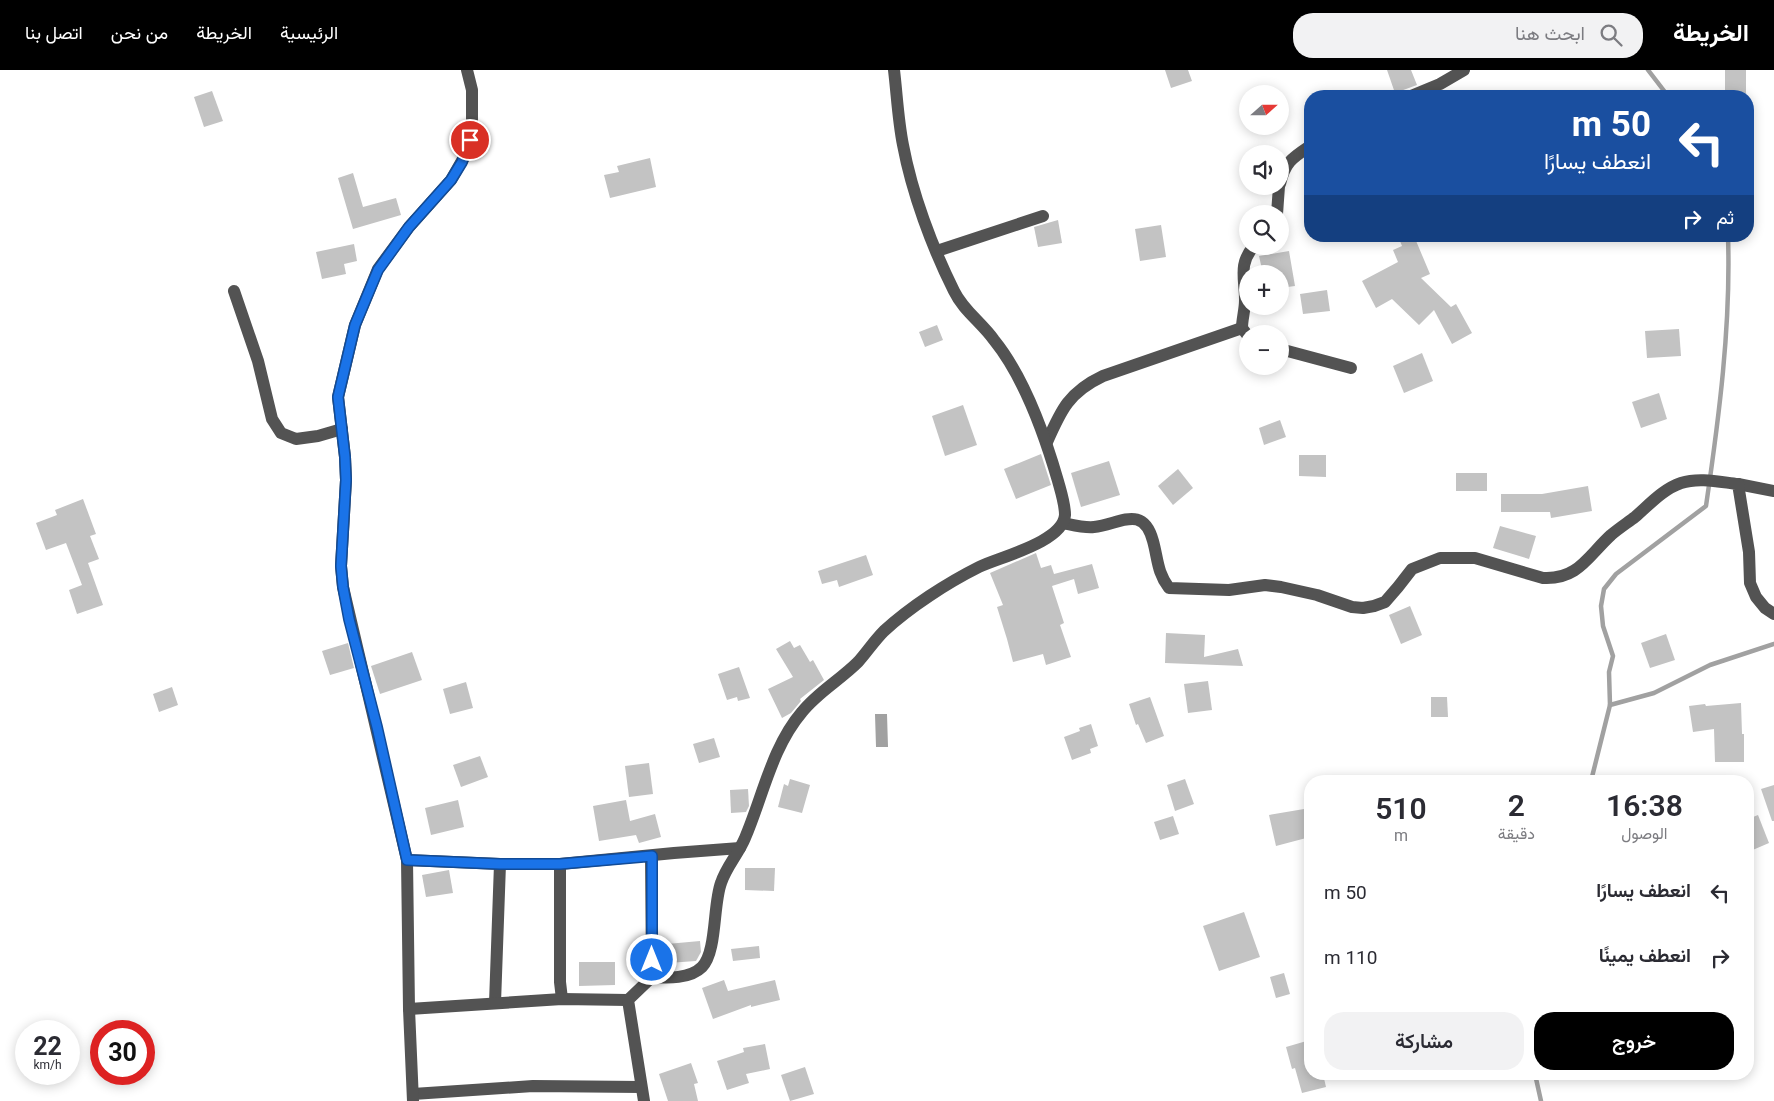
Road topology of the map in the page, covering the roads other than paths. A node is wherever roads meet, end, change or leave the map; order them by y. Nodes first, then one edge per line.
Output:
1 (468, 70) edge
2 (894, 70) edge
3 (1464, 70) edge
4 (1426, 90) edge
5 (1304, 150) edge
6 (1289, 163) edge
7 (1043, 216) dead end
8 (937, 251) junction
9 (1246, 255) edge
10 (234, 291) dead end
11 (1245, 325) edge
12 (1239, 334) edge
13 (1289, 351) edge
14 (1351, 368) dead end
15 (342, 429) junction
16 (1047, 442) junction
17 (1734, 483) junction
18 (1774, 491) edge
19 (1063, 523) junction
20 (1774, 614) edge
21 (740, 848) junction
22 (652, 856) junction
23 (407, 860) junction
24 (500, 864) junction
25 (560, 864) junction
26 (652, 978) junction
27 (562, 999) junction
28 (628, 1000) junction
29 (495, 1002) junction
30 (410, 1009) junction
31 (641, 1087) junction
32 (413, 1098) edge
33 (644, 1101) edge

1 - 15 street
2 - 8 street
3 - 4 street
5 - 6 street
7 - 8 street
8 - 16 street
9 - 11 street
10 - 15 street
12 - 16 street
13 - 14 street
15 - 23 street
16 - 19 street
17 - 18 street
17 - 19 street
17 - 20 street
19 - 21 street
21 - 22 street
21 - 26 street
22 - 25 street
22 - 26 street
23 - 24 street
23 - 30 street
24 - 25 street
24 - 29 street
25 - 27 street
26 - 28 street
27 - 28 street
27 - 29 street
28 - 31 street
29 - 30 street
30 - 32 street
31 - 32 street
31 - 33 street

